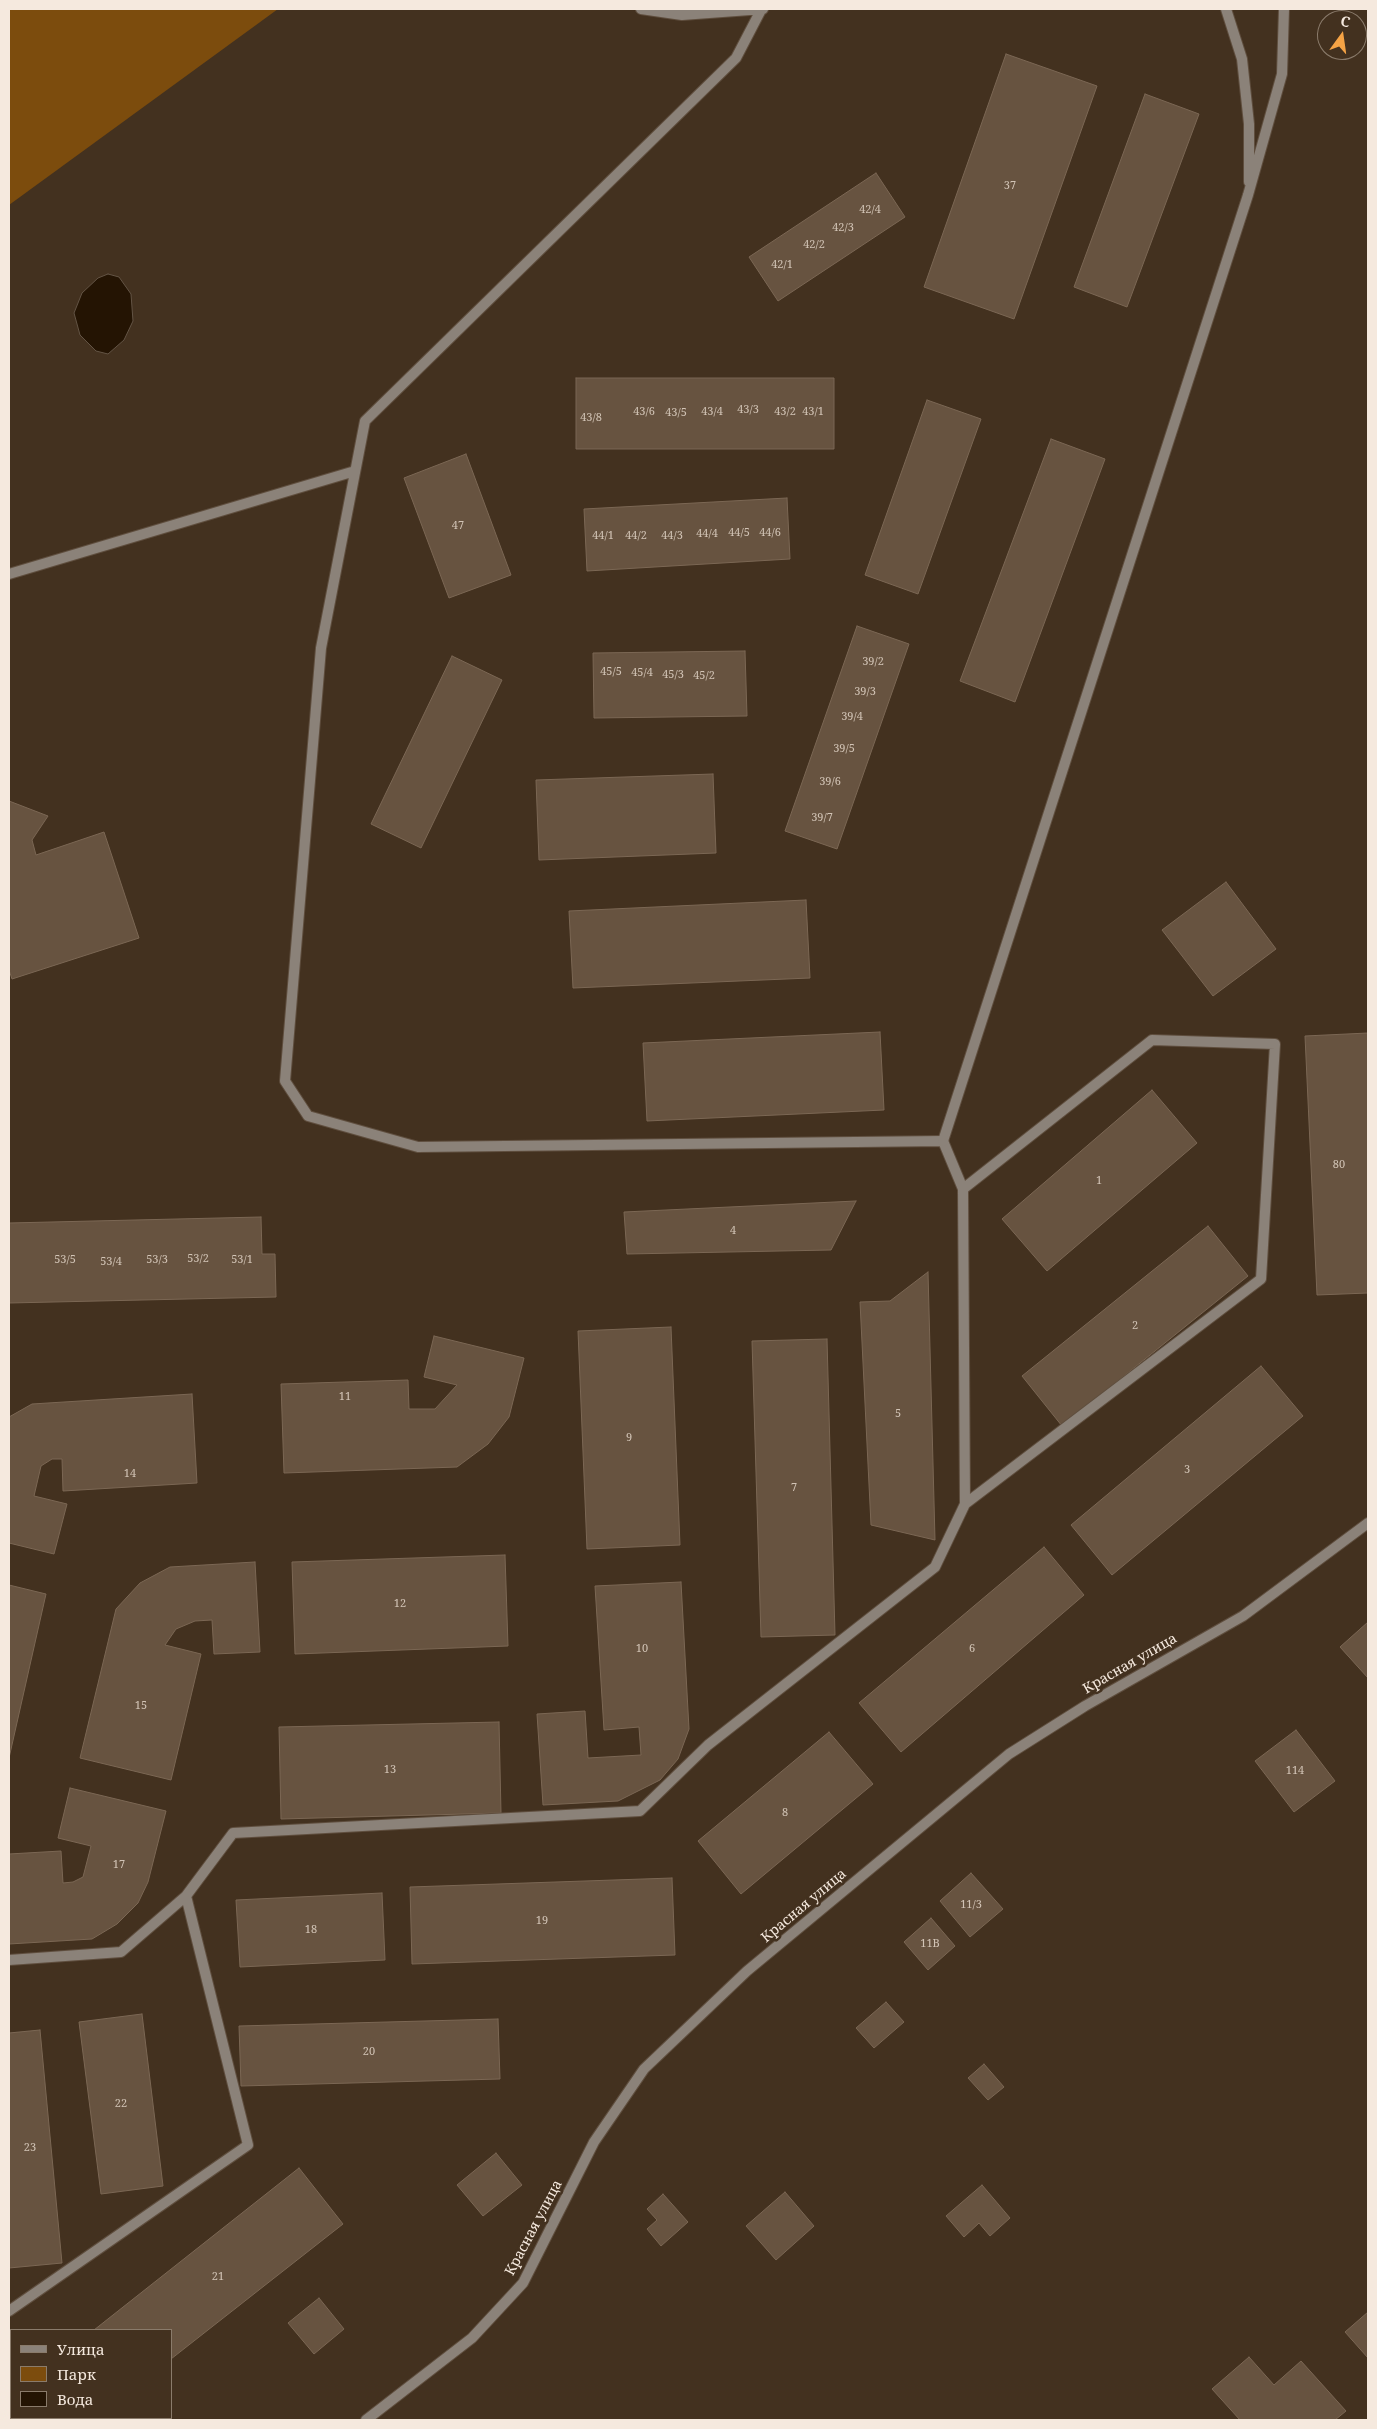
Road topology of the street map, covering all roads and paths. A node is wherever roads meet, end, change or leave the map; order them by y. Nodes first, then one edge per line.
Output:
1 (641, 9) edge
2 (762, 9) edge
3 (1226, 9) edge
4 (1284, 9) edge
5 (1248, 195) junction
6 (355, 471) junction
7 (9, 574) edge
8 (943, 1141) junction
9 (963, 1189) junction
10 (965, 1504) junction
11 (1368, 1523) edge
12 (186, 1896) junction
13 (9, 1960) edge
14 (9, 2310) edge
15 (366, 2420) edge

1 - 2 street
2 - 6 street
3 - 5 street
4 - 5 street
5 - 8 street
6 - 7 street
6 - 8 street
8 - 9 street
9 - 10 street
9 - 10 street
10 - 12 street
11 - 15 street, Красная улица
12 - 13 street
12 - 14 street

